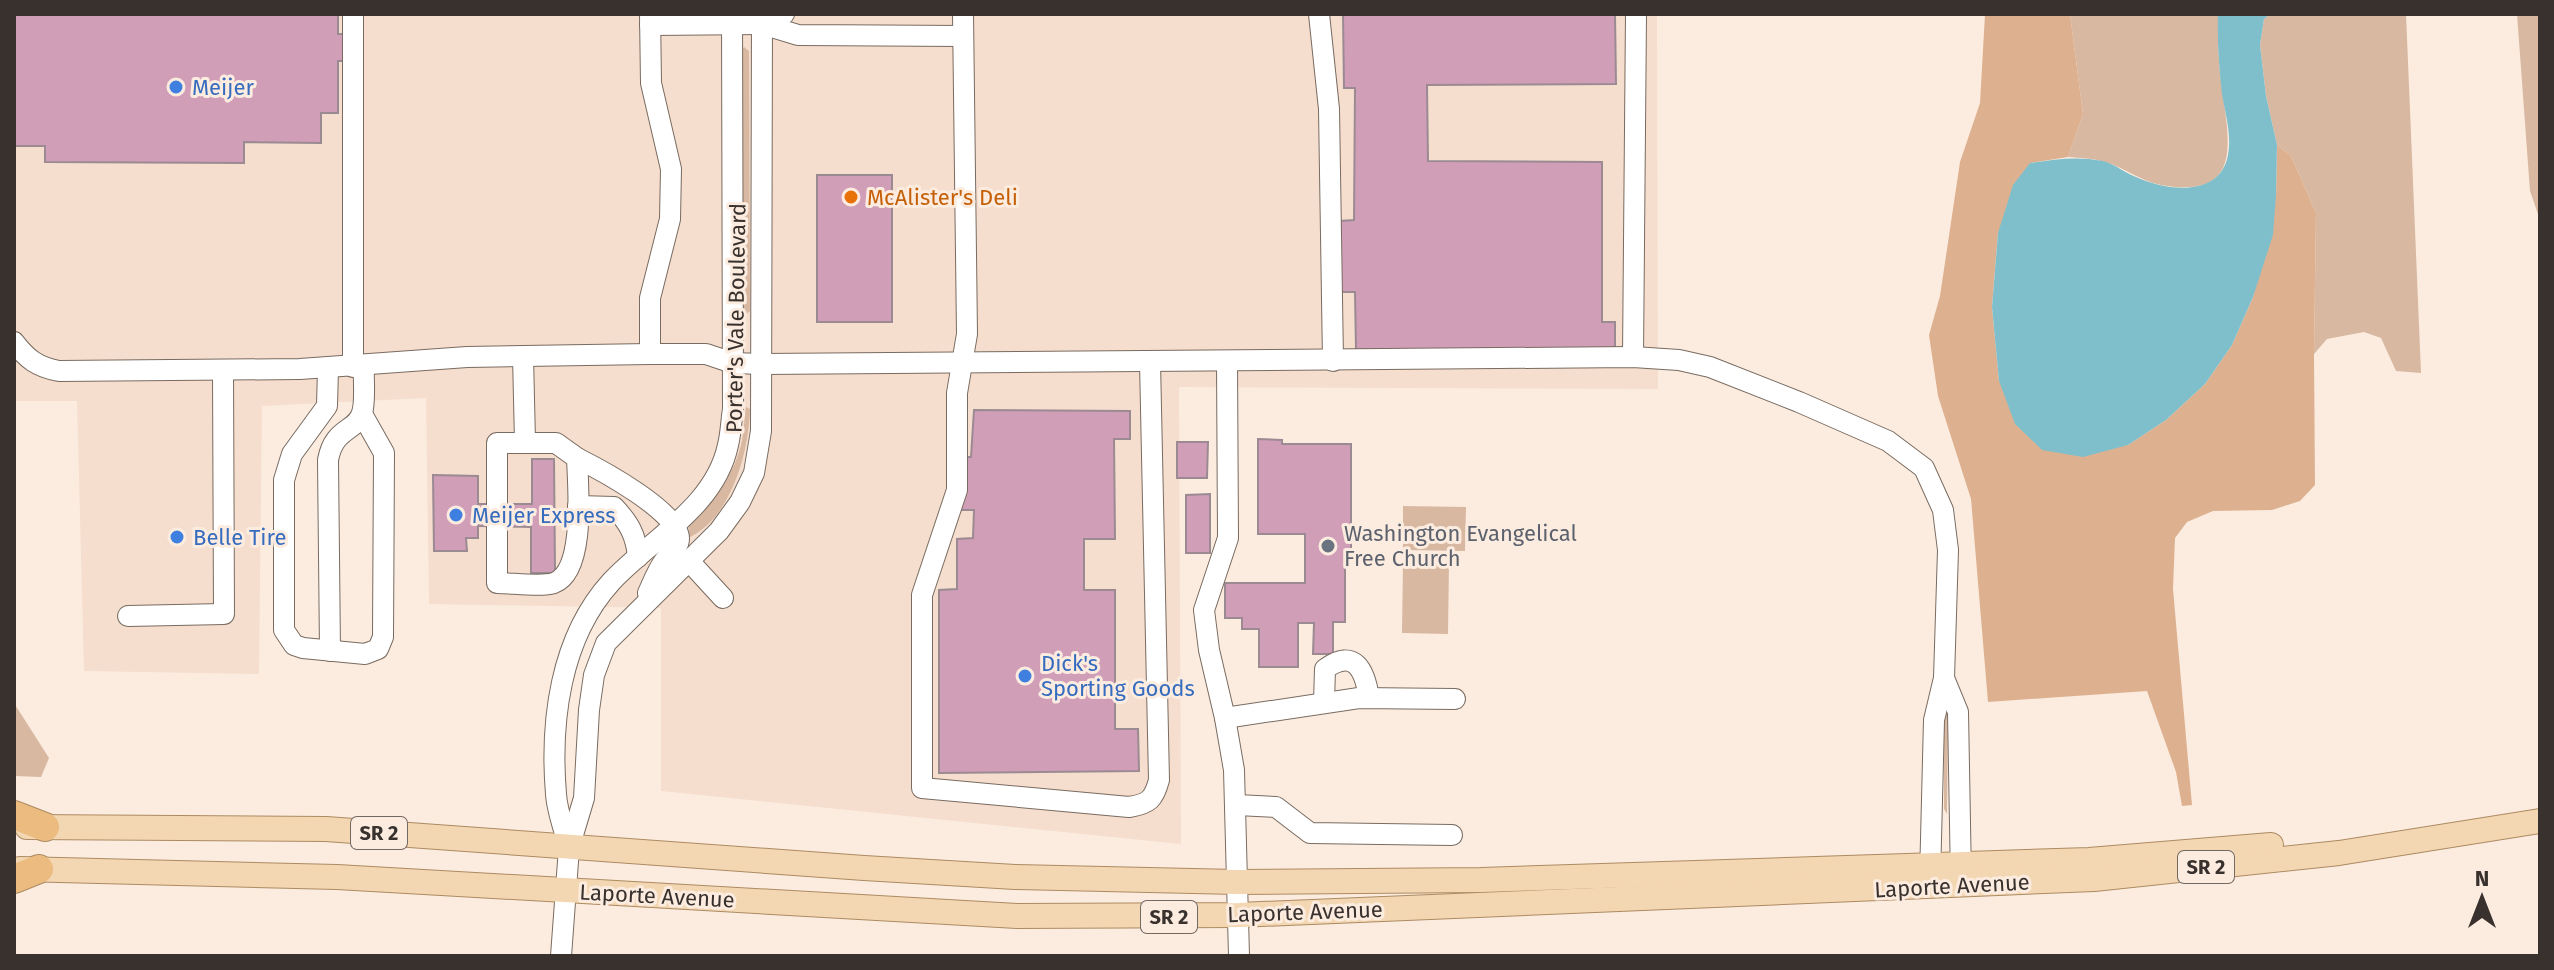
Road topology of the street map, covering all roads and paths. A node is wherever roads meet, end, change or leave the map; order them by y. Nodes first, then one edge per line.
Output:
1 (353, 14) edge
2 (784, 14) edge
3 (963, 14) edge
4 (1319, 14) edge
5 (1636, 14) edge
6 (650, 19) edge
7 (732, 19) edge
8 (762, 19) edge
9 (963, 36) junction
10 (14, 342) edge
11 (650, 354) junction
12 (523, 356) junction
13 (1633, 357) junction
14 (1227, 361) junction
15 (1333, 361) junction
16 (1150, 362) junction
17 (733, 363) junction
18 (962, 363) junction
19 (762, 364) junction
20 (358, 366) junction
21 (328, 368) junction
22 (223, 370) junction
23 (362, 414) junction
24 (525, 442) junction
25 (577, 458) junction
26 (578, 506) junction
27 (675, 526) junction
28 (638, 557) junction
29 (689, 561) junction
30 (723, 598) dead end
31 (641, 608) junction
32 (128, 616) dead end
33 (330, 651) junction
34 (1944, 678) junction
35 (1369, 698) junction
36 (1455, 699) dead end
37 (1324, 702) junction
38 (1225, 718) junction
39 (1237, 805) junction
40 (14, 815) edge
41 (2540, 821) edge
42 (14, 827) edge
43 (45, 827) junction
44 (1452, 835) dead end
45 (569, 848) junction
46 (22, 872) edge
47 (1961, 875) junction
48 (1930, 876) junction
49 (1237, 882) junction
50 (567, 892) junction
51 (1239, 915) junction
52 (561, 956) edge
53 (1239, 956) edge

1 - 20 street
2 - 8 street
3 - 9 street
4 - 15 street
5 - 13 street
6 - 7 street
6 - 11 street
7 - 8 street
7 - 17 street, Porter's Vale Boulevard
8 - 9 street
8 - 19 street, Porter's Vale Boulevard
9 - 18 street
10 - 22 street
11 - 12 street
11 - 17 street
12 - 20 street
12 - 24 street
13 - 15 street
13 - 34 street
14 - 15 street
14 - 16 street
14 - 38 street
16 - 18 street
16 - 18 street
17 - 19 street
17 - 27 street, Porter's Vale Boulevard
18 - 19 street
19 - 29 street, Porter's Vale Boulevard
20 - 21 street
20 - 23 street
21 - 22 street
21 - 33 street
22 - 32 street
23 - 33 street
23 - 33 street
24 - 25 street
24 - 26 street
25 - 26 street
25 - 27 street
26 - 28 street
27 - 28 street, Porter's Vale Boulevard
27 - 31 street
28 - 45 street, Porter's Vale Boulevard
29 - 30 street
29 - 31 street, Porter's Vale Boulevard
31 - 45 street, Porter's Vale Boulevard
34 - 47 street
34 - 48 street
35 - 36 street
35 - 37 street
35 - 37 street
37 - 38 street
38 - 39 street
39 - 44 street
39 - 49 street
40 - 43 highway
41 - 47 main road, Laporte Avenue / SR 2
42 - 43 main road, Laporte Avenue / SR 2
43 - 45 main road, Laporte Avenue / SR 2
45 - 49 main road, Laporte Avenue / SR 2
45 - 50 street, Porter's Vale Boulevard
46 - 50 main road, Laporte Avenue / SR 2
47 - 48 main road, Laporte Avenue / SR 2
48 - 49 main road, Laporte Avenue / SR 2
48 - 51 main road, Laporte Avenue / SR 2
49 - 51 street
50 - 51 main road, Laporte Avenue / SR 2
50 - 52 street, Porter's Vale Boulevard
51 - 53 street

